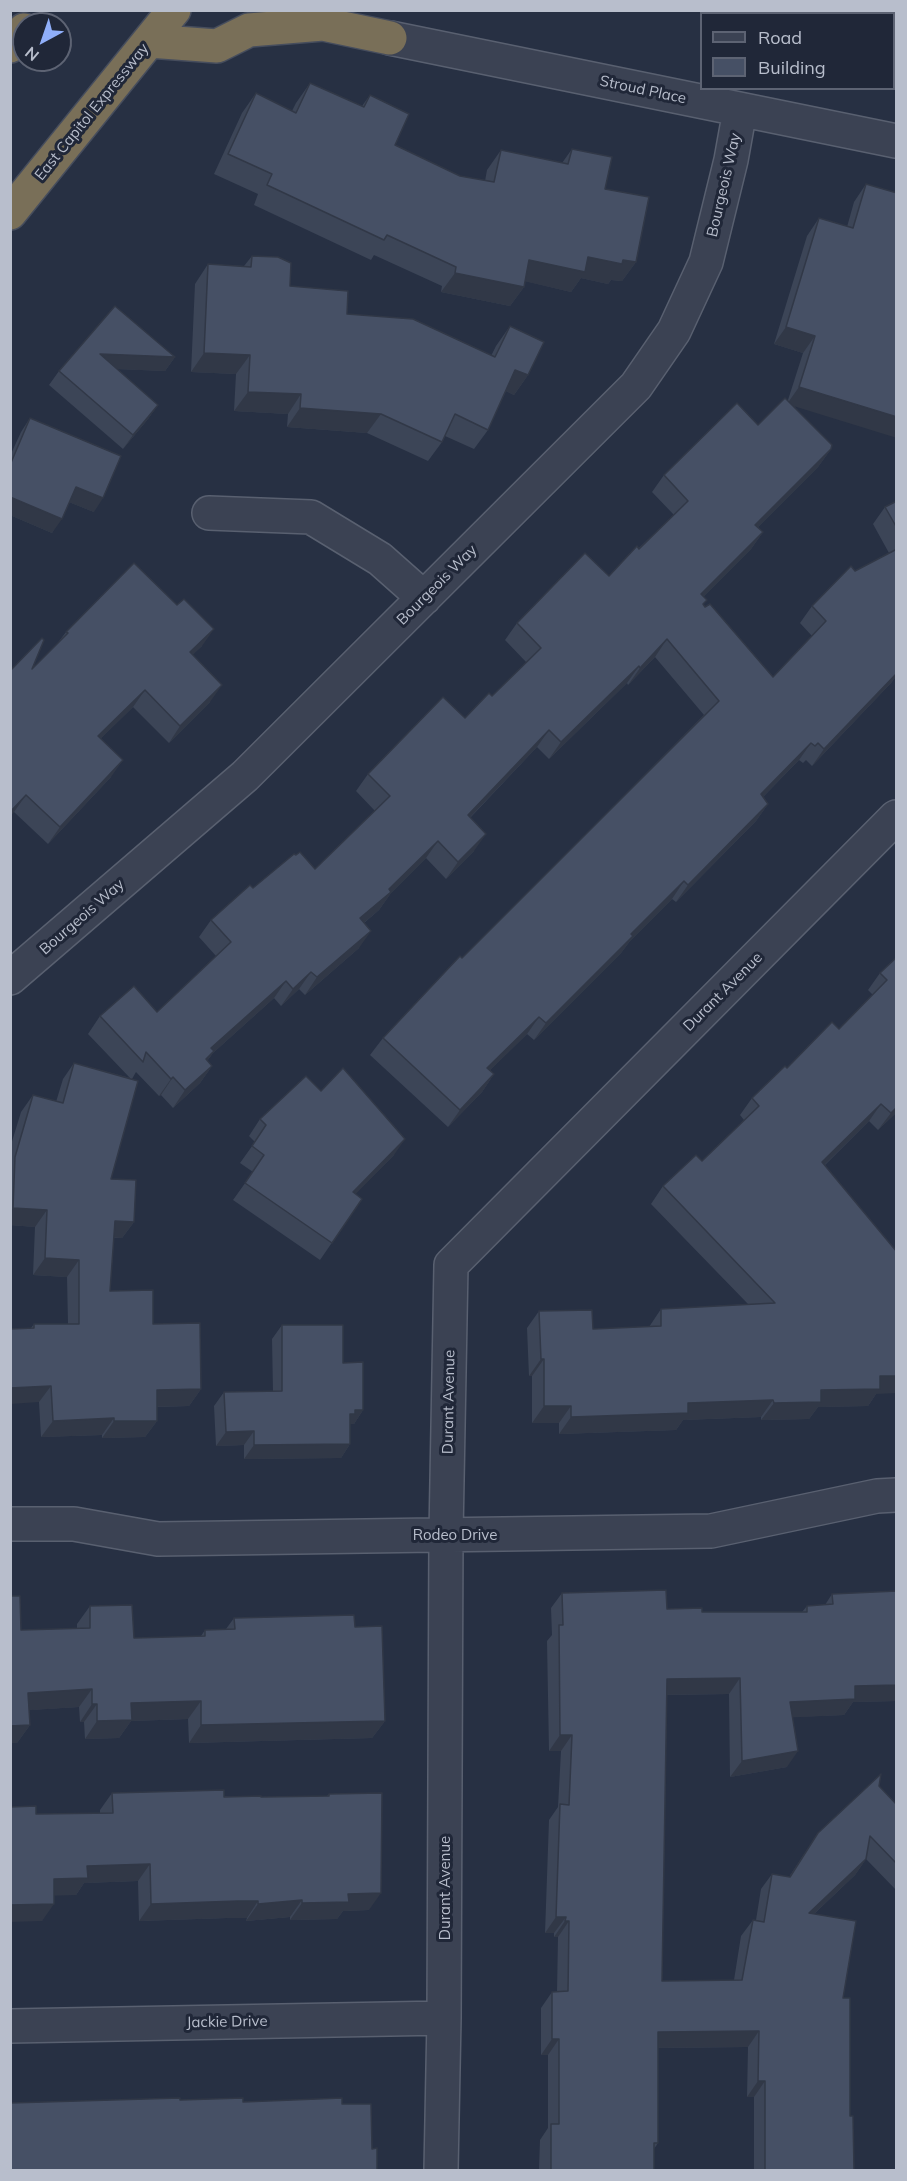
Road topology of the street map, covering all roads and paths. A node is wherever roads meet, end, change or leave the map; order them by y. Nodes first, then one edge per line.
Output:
1 (174, 10) edge
2 (374, 10) edge
3 (390, 38) junction
4 (149, 40) junction
5 (740, 110) junction
6 (897, 141) edge
7 (10, 213) edge
8 (209, 513) dead end
9 (424, 598) junction
10 (897, 817) edge
11 (10, 978) edge
12 (897, 1495) edge
13 (10, 1524) edge
14 (446, 1534) junction
15 (444, 2018) junction
16 (10, 2026) edge
17 (441, 2170) edge

1 - 4 highway, East Capitol Expressway
2 - 3 highway
3 - 4 highway
3 - 5 street, Stroud Place
4 - 7 highway, East Capitol Expressway
5 - 6 street, Stroud Place
5 - 9 street, Bourgeois Way
8 - 9 street
9 - 11 street, Bourgeois Way
10 - 14 street, Durant Avenue
12 - 14 street, Rodeo Drive
13 - 14 street, Rodeo Drive
14 - 15 street, Durant Avenue
15 - 16 street, Jackie Drive
15 - 17 street, Durant Avenue

